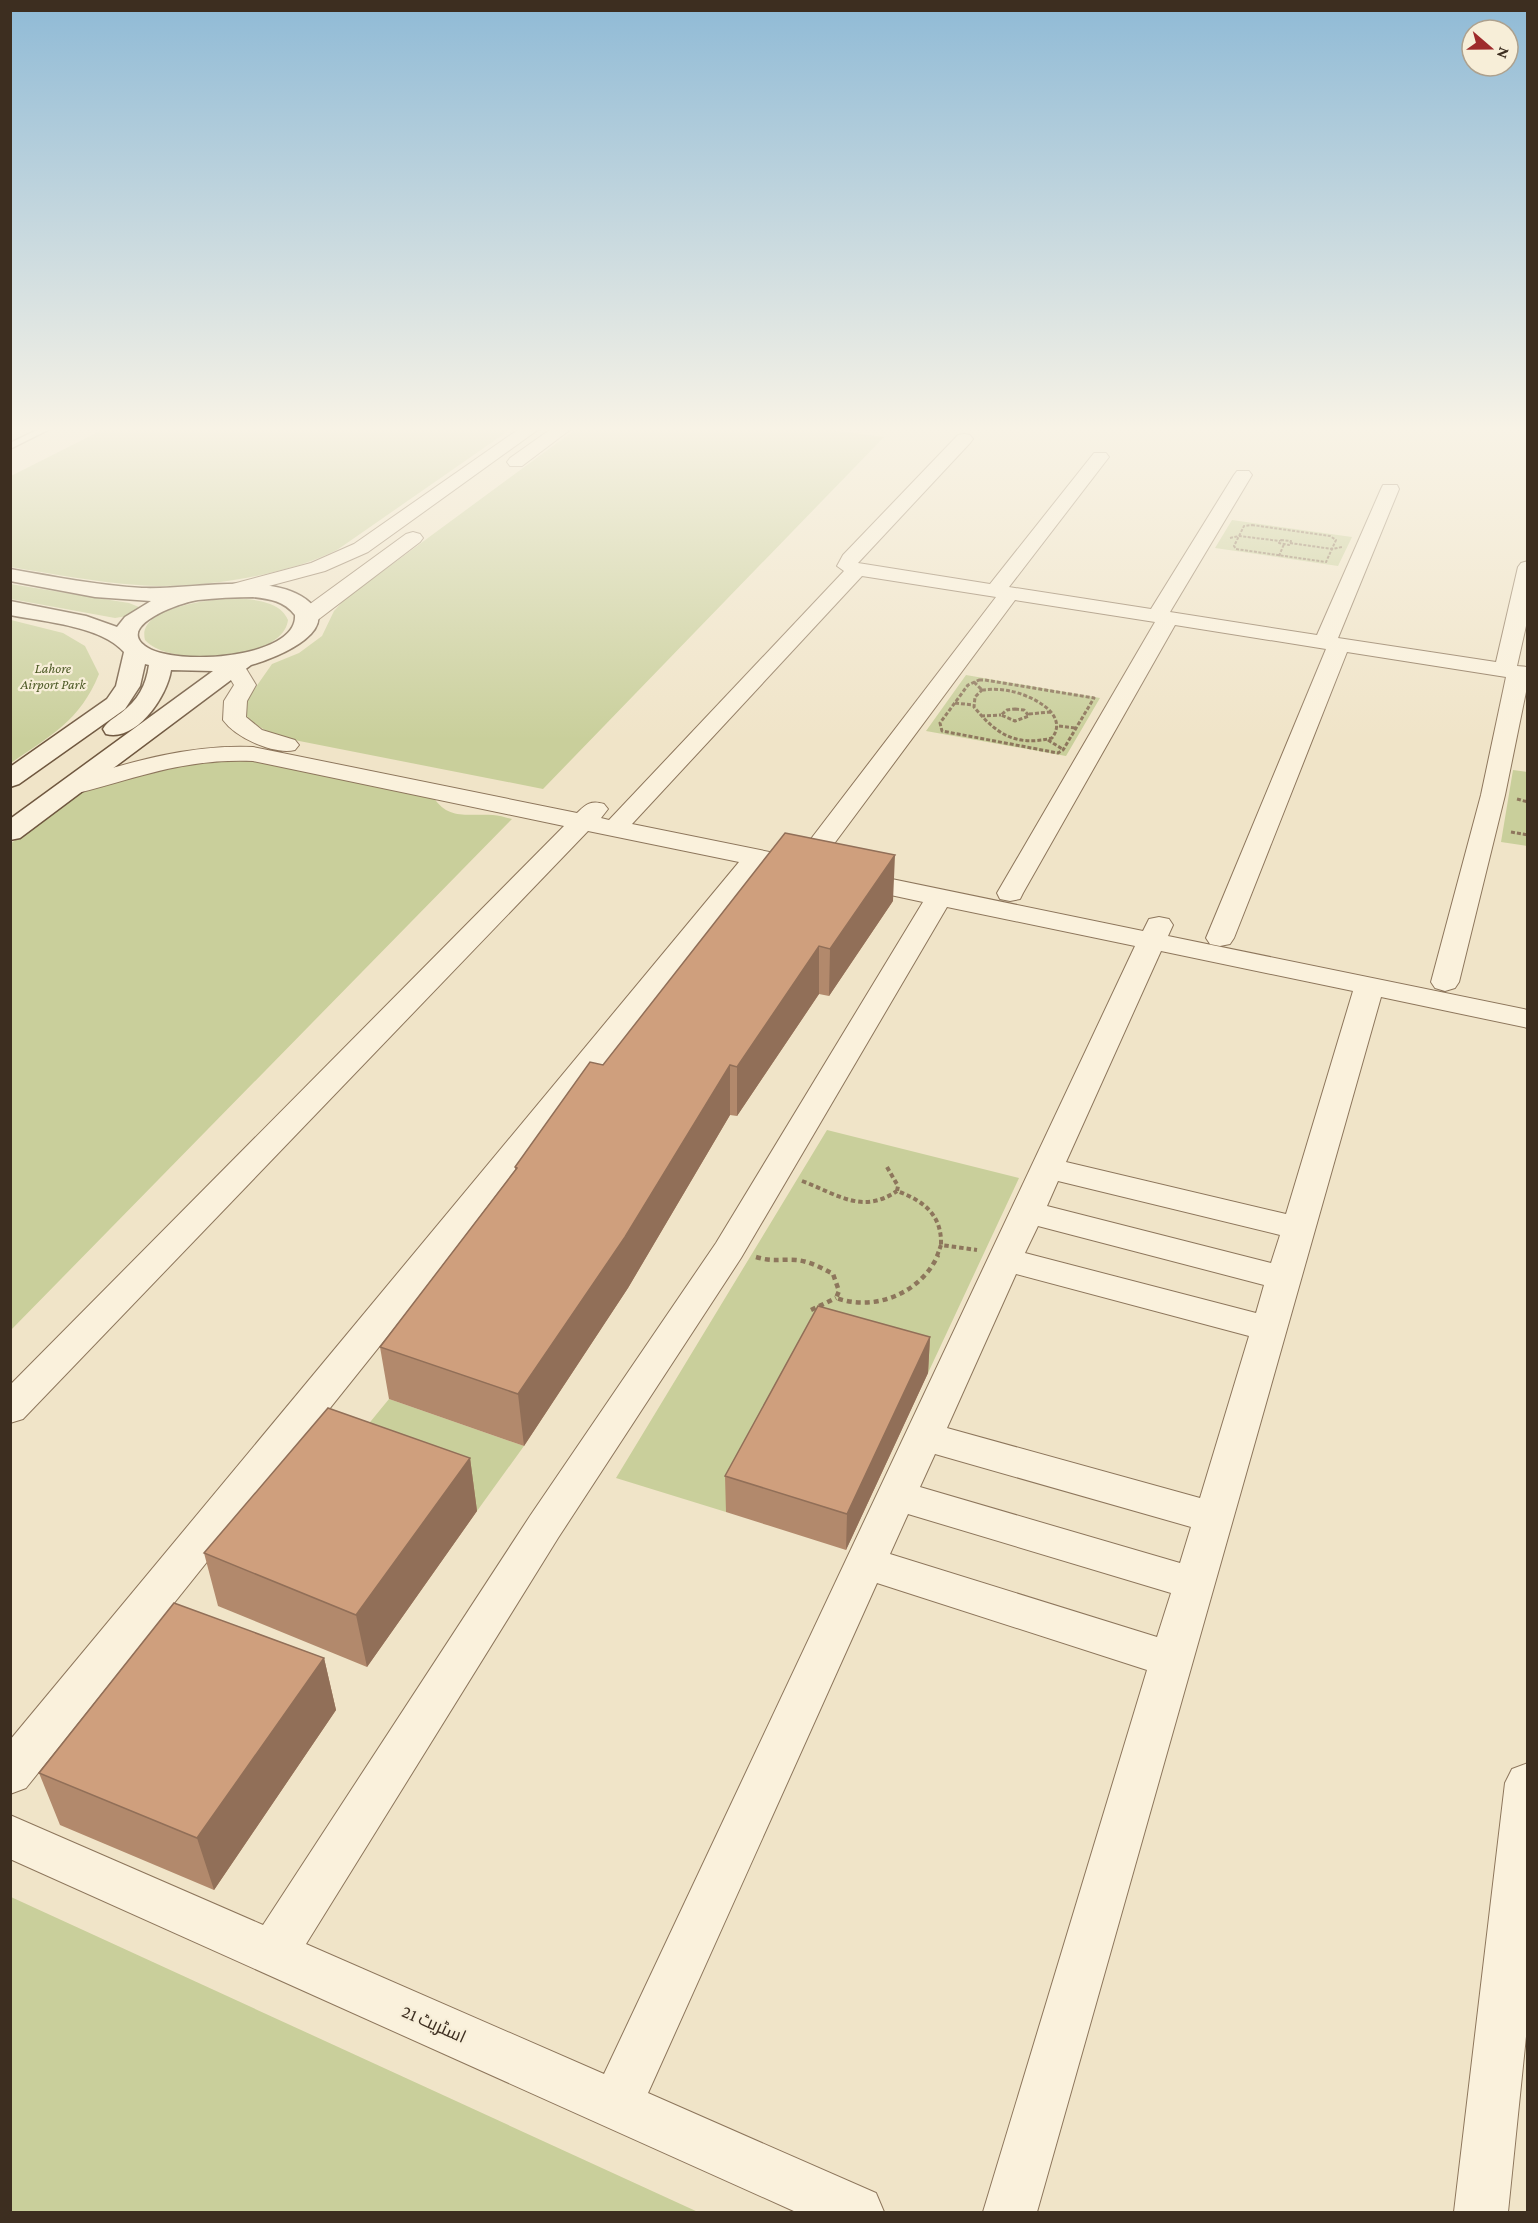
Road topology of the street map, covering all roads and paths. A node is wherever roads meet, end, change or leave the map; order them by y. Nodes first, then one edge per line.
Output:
1 (383, 533) edge
2 (420, 533) edge
3 (875, 533) edge
4 (1046, 533) edge
5 (1210, 533) edge
6 (1241, 533) edge
7 (1289, 533) edge
8 (1308, 533) edge
9 (1374, 533) edge
10 (1239, 536) junction
11 (1285, 542) junction
12 (1332, 549) junction
13 (1279, 556) junction
14 (1527, 567) edge
15 (857, 569) junction
16 (10, 575) edge
17 (232, 590) junction
18 (1003, 592) junction
19 (195, 594) junction
20 (10, 608) edge
21 (307, 616) junction
22 (1162, 617) junction
23 (1332, 644) junction
24 (131, 645) junction
25 (161, 661) junction
26 (239, 663) junction
27 (1517, 673) edge
28 (947, 676) junction
29 (974, 682) junction
30 (982, 690) junction
31 (955, 703) junction
32 (973, 705) junction
33 (1051, 712) junction
34 (1029, 714) junction
35 (1001, 715) junction
36 (981, 716) junction
37 (1059, 726) junction
38 (1076, 728) junction
39 (10, 779) edge
40 (70, 788) junction
41 (10, 803) edge
42 (604, 819) junction
43 (10, 832) edge
44 (1510, 832) dead end
45 (1527, 835) edge
46 (813, 854) junction
47 (756, 857) junction
48 (1010, 893) junction
49 (939, 898) junction
50 (1156, 933) junction
51 (1220, 938) junction
52 (1445, 982) junction
53 (1369, 988) junction
54 (1527, 1000) edge
55 (1527, 1019) edge
56 (887, 1167) dead end
57 (1048, 1168) junction
58 (775, 1173) junction
59 (897, 1191) junction
60 (1027, 1212) junction
61 (1299, 1228) junction
62 (941, 1245) junction
63 (729, 1250) junction
64 (1006, 1258) junction
65 (1284, 1278) junction
66 (836, 1298) junction
67 (811, 1310) dead end
68 (1269, 1329) junction
69 (10, 1409) edge
70 (924, 1436) junction
71 (897, 1495) junction
72 (1214, 1518) junction
73 (866, 1563) junction
74 (1195, 1584) junction
75 (1172, 1660) junction
76 (10, 1774) edge
77 (1527, 1783) edge
78 (10, 1836) edge
79 (273, 1953) junction
80 (1515, 2017) edge
81 (616, 2105) junction
82 (857, 2212) edge
83 (1010, 2212) edge
84 (1481, 2212) edge

1 - 17 street
2 - 21 street
3 - 15 street
4 - 18 street
5 - 22 street
6 - 10 path
7 - 11 path
8 - 12 path
9 - 23 street
10 - 11 path
10 - 13 path
11 - 12 path
11 - 13 path
12 - 13 path
14 - 27 street
15 - 18 street
15 - 42 street
16 - 19 street
17 - 19 street
17 - 21 street
18 - 22 street
18 - 28 street
19 - 24 street
20 - 24 street
21 - 26 street
22 - 23 street
22 - 48 street
23 - 27 street
23 - 51 street
24 - 25 street
24 - 39 street
25 - 26 street
25 - 41 street
26 - 40 street
26 - 42 street
27 - 52 street
28 - 29 path
28 - 46 street
29 - 30 path
29 - 31 path
29 - 38 path
30 - 32 path
30 - 33 path
31 - 32 path
31 - 38 path
32 - 36 path
33 - 34 path
33 - 37 path
34 - 35 path
34 - 35 path
35 - 36 path
36 - 37 path
37 - 38 path
40 - 42 street
40 - 43 street
42 - 46 street
42 - 47 street
42 - 69 street
44 - 45 path
46 - 48 street
47 - 49 street
47 - 76 street
48 - 50 street
49 - 50 street
49 - 58 street
50 - 51 street
50 - 53 street
50 - 57 street
51 - 52 street
52 - 54 street
53 - 55 street
53 - 61 street
56 - 59 path
57 - 60 street
57 - 61 street
58 - 59 path
58 - 63 street
59 - 62 path
60 - 64 street
60 - 65 street
61 - 65 street
62 - 64 path
62 - 66 path
63 - 66 path
63 - 79 street
64 - 68 street
64 - 70 street
65 - 68 street
66 - 67 path
68 - 72 street
70 - 71 street
70 - 72 street
71 - 73 street
71 - 74 street
72 - 74 street
73 - 75 street
73 - 81 street
74 - 75 street
75 - 83 street
77 - 80 street
78 - 79 street, اسٹریٹ 21
79 - 81 street, اسٹریٹ 21
80 - 84 street
81 - 82 street, اسٹریٹ 21

